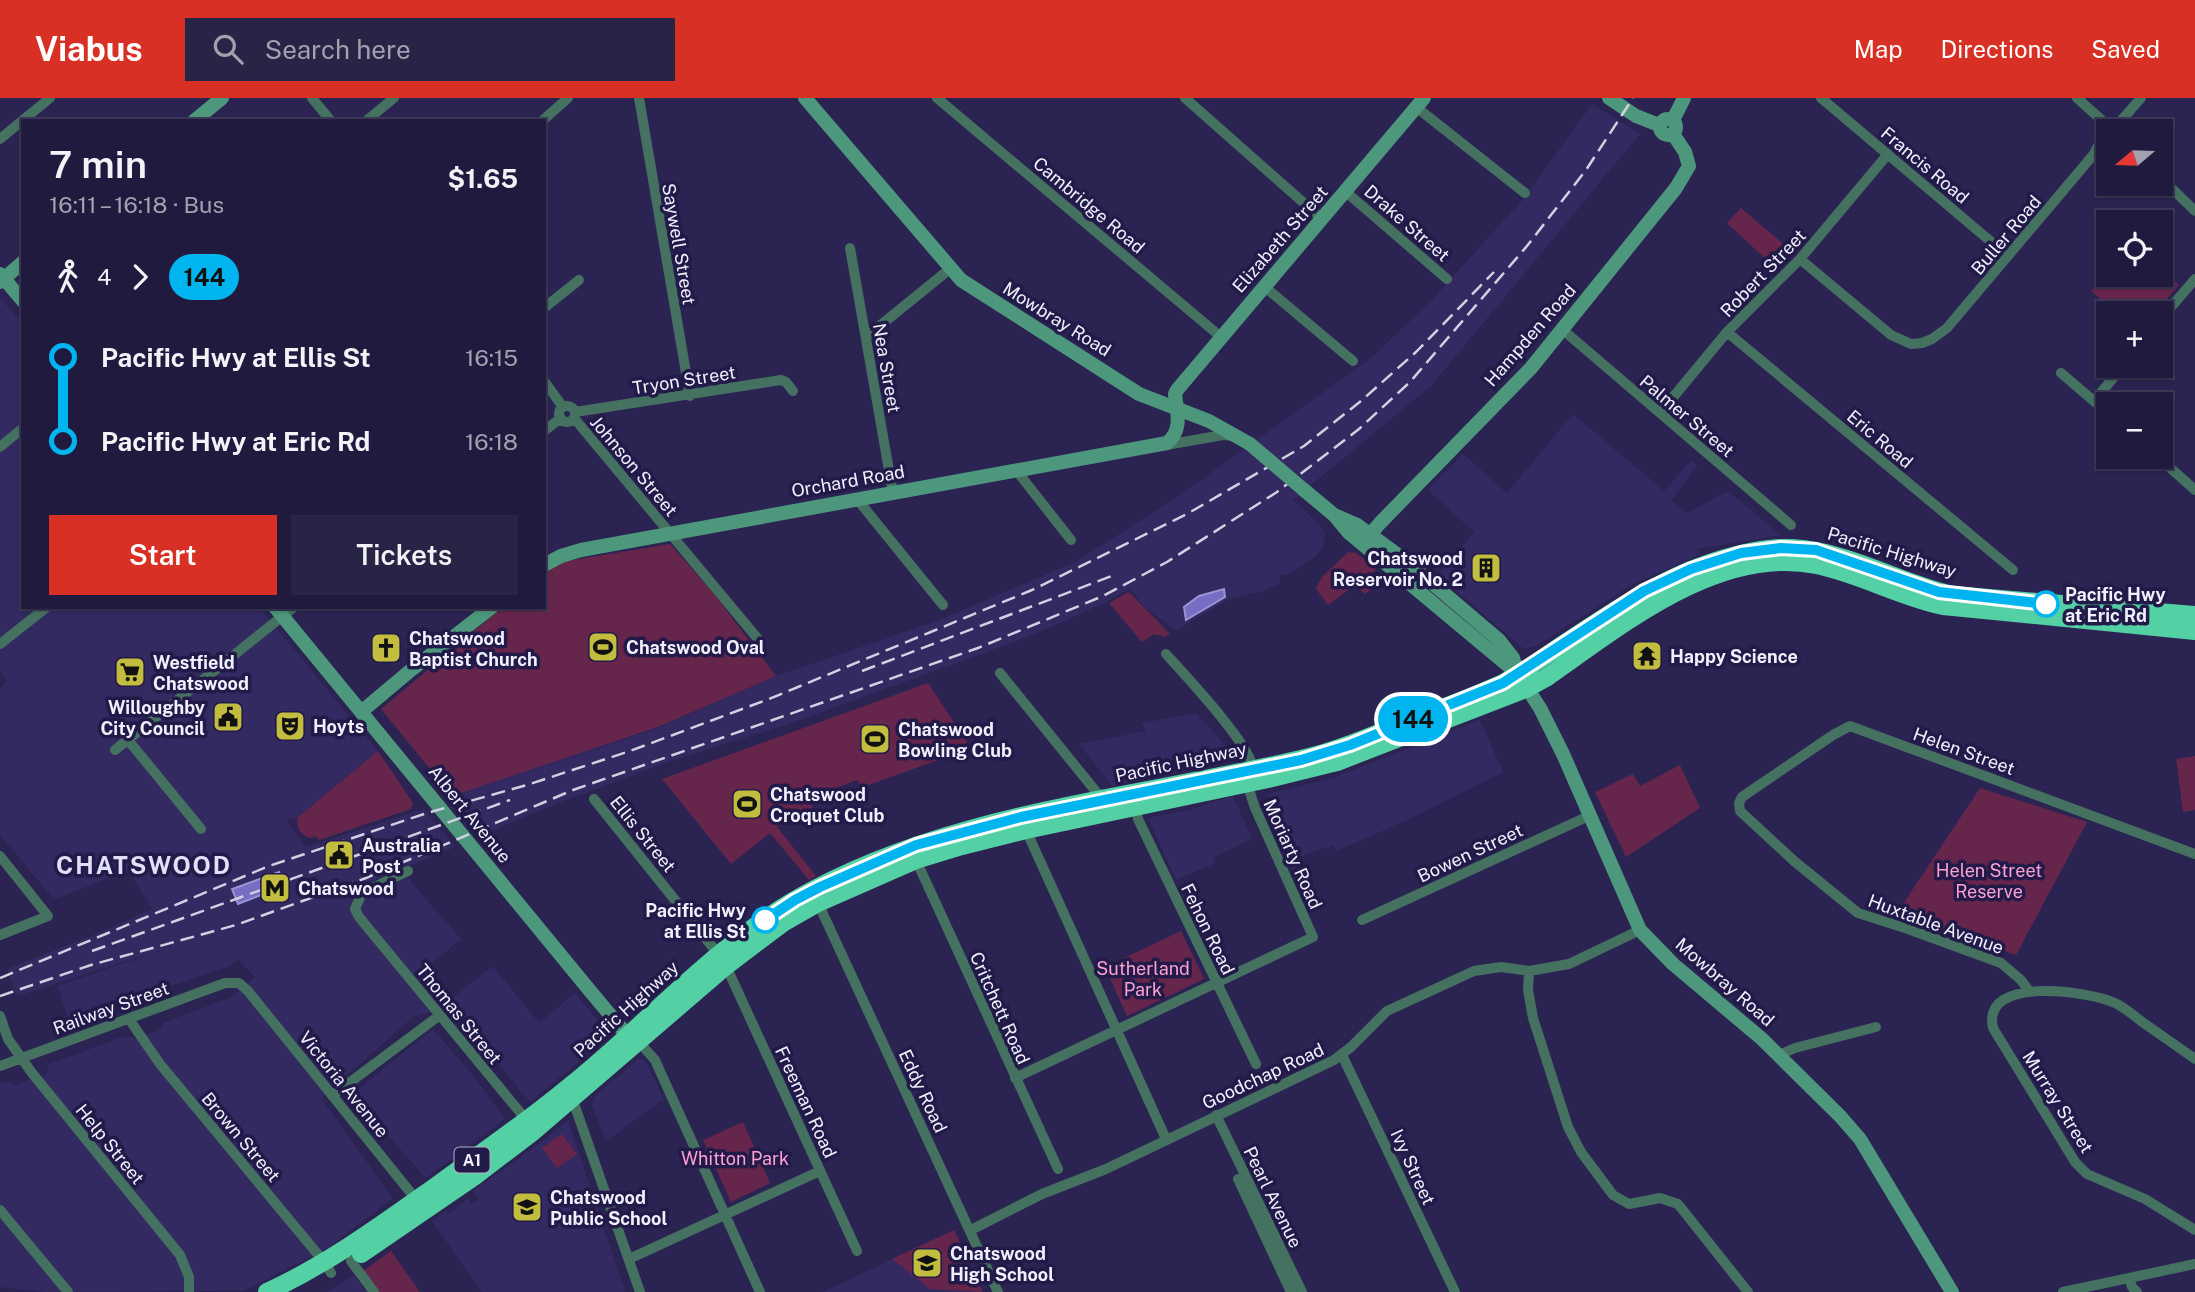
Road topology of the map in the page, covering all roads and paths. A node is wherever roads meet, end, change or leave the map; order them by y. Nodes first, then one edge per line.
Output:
1 (50, 98) edge
2 (222, 98) edge
3 (312, 98) edge
4 (394, 98) edge
5 (568, 98) edge
6 (639, 98) edge
7 (805, 98) edge
8 (937, 98) edge
9 (1185, 98) edge
10 (1609, 98) edge
11 (1684, 98) edge
12 (1821, 98) edge
13 (2077, 98) edge
14 (2141, 98) edge
15 (1420, 103) edge
16 (24, 119) edge
17 (196, 119) edge
18 (329, 119) edge
19 (368, 119) edge
20 (544, 119) edge
21 (2100, 119) edge
22 (2127, 119) edge
23 (21, 122) edge
24 (1669, 126) junction
25 (0, 139) edge
26 (2096, 151) edge
27 (1888, 154) junction
28 (2174, 191) edge
29 (1346, 192) junction
30 (1525, 193) dead end
31 (2195, 211) edge
32 (1322, 219) junction
33 (850, 248) dead end
34 (2008, 256) junction
35 (1800, 259) junction
36 (21, 263) edge
37 (951, 268) junction
38 (1, 278) edge
39 (1447, 279) dead end
40 (2195, 279) edge
41 (579, 280) dead end
42 (1265, 287) junction
43 (21, 299) edge
44 (2173, 305) edge
45 (546, 306) edge
46 (1563, 330) junction
47 (1727, 332) junction
48 (866, 337) junction
49 (1221, 337) junction
50 (1353, 361) dead end
51 (2061, 373) dead end
52 (2113, 378) edge
53 (546, 384) edge
54 (793, 391) dead end
55 (690, 396) junction
56 (2094, 401) joint
57 (563, 407) junction
58 (1177, 408) junction
59 (1660, 413) junction
60 (575, 415) junction
61 (561, 418) junction
62 (546, 429) edge
63 (21, 430) edge
64 (1245, 441) junction
65 (1161, 445) junction
66 (0, 447) edge
67 (2171, 469) edge
68 (1016, 470) junction
69 (2195, 490) edge
70 (893, 493) junction
71 (857, 499) junction
72 (1791, 524) dead end
73 (669, 533) junction
74 (1366, 539) junction
75 (1071, 540) dead end
76 (546, 564) edge
77 (2013, 570) dead end
78 (943, 605) dead end
79 (44, 609) edge
80 (489, 609) edge
81 (284, 611) edge
82 (2195, 615) edge
83 (2195, 631) edge
84 (758, 639) dead end
85 (0, 644) edge
86 (1166, 654) dead end
87 (1000, 673) dead end
88 (1523, 681) junction
89 (362, 712) junction
90 (128, 740) junction
91 (115, 750) dead end
92 (1250, 776) junction
93 (594, 799) dead end
94 (1102, 799) junction
95 (1739, 803) joint
96 (1135, 806) junction
97 (1591, 815) junction
98 (201, 829) dead end
99 (1026, 830) junction
100 (2195, 854) edge
101 (0, 856) edge
102 (916, 860) junction
103 (408, 871) dead end
104 (818, 903) junction
105 (1362, 920) dead end
106 (1640, 930) junction
107 (0, 935) edge
108 (723, 960) junction
109 (1529, 971) junction
110 (234, 982) joint
111 (1216, 984) junction
112 (2029, 991) junction
113 (440, 1015) junction
114 (0, 1016) edge
115 (129, 1019) junction
116 (1876, 1027) dead end
117 (1116, 1031) junction
118 (634, 1038) junction
119 (1342, 1055) junction
120 (1779, 1055) junction
121 (21, 1058) junction
122 (2195, 1059) edge
123 (1256, 1065) dead end
124 (0, 1066) edge
125 (1015, 1079) junction
126 (571, 1094) junction
127 (333, 1095) junction
128 (1216, 1115) junction
129 (530, 1126) junction
130 (1166, 1139) junction
131 (1058, 1169) dead end
132 (820, 1171) junction
133 (1238, 1179) dead end
134 (421, 1205) junction
135 (0, 1210) edge
136 (725, 1215) junction
137 (971, 1230) junction
138 (2195, 1230) edge
139 (857, 1251) dead end
140 (629, 1259) junction
141 (351, 1261) junction
142 (2195, 1264) edge
143 (328, 1268) junction
144 (2129, 1278) junction
145 (68, 1292) edge
146 (190, 1292) edge
147 (267, 1292) edge
148 (295, 1292) edge
149 (373, 1292) edge
150 (640, 1292) edge
151 (760, 1292) edge
152 (998, 1292) edge
153 (1291, 1292) edge
154 (1302, 1292) edge
155 (1455, 1292) edge
156 (1748, 1292) edge
157 (1952, 1292) edge
158 (2063, 1292) edge
159 (2137, 1292) edge

1 - 16 street
2 - 17 main road
3 - 18 street
4 - 19 street
5 - 20 street
6 - 55 street, Saywell Street
7 - 37 main road, Mowbray Road
8 - 49 street, Cambridge Road
9 - 32 street
10 - 24 main road
11 - 24 main road
12 - 27 street, Francis Road
13 - 21 street
14 - 22 street
15 - 29 main road, Elizabeth Street
15 - 30 street
23 - 25 street
24 - 46 main road, Hampden Road
26 - 34 street, Buller Road
27 - 34 street, Francis Road
27 - 35 street, Robert Street
28 - 31 street
29 - 32 main road, Elizabeth Street
29 - 39 street, Drake Street
32 - 42 main road, Elizabeth Street
33 - 48 street, Nea Street
34 - 35 street, Buller Road
35 - 47 street, Robert Street
36 - 38 main road
37 - 48 street
37 - 58 main road, Mowbray Road
38 - 43 main road
40 - 44 street
41 - 45 street
42 - 49 main road, Elizabeth Street
42 - 50 street
46 - 59 street, Palmer Street
46 - 74 main road, Hampden Road
47 - 59 street, Robert Street
47 - 77 street, Eric Road
48 - 70 street, Nea Street
49 - 58 main road, Elizabeth Street
51 - 56 street
52 - 56 street
53 - 57 street
54 - 55 street, Tryon Street
55 - 60 street, Tryon Street
57 - 60 street
57 - 61 street
58 - 64 main road, Mowbray Road
58 - 65 main road
59 - 72 street, Palmer Street
60 - 61 street
60 - 73 street, Johnson Street
61 - 62 street
63 - 66 street
64 - 65 street, Orchard Road
64 - 74 main road, Mowbray Road, bridge
65 - 68 main road, Orchard Road
67 - 69 street
68 - 70 main road, Orchard Road
68 - 75 street
70 - 71 main road, Orchard Road
71 - 73 main road, Orchard Road
71 - 78 street
73 - 76 main road, Orchard Road
73 - 84 street, Johnson Street
74 - 88 main road, Mowbray Road
79 - 85 street
80 - 89 main road
81 - 89 main road, Albert Avenue
81 - 90 street
82 - 88 highway, Pacific Highway / A1
83 - 88 highway, Pacific Highway / A1
86 - 92 street, Moriarty Road
87 - 94 street
88 - 92 highway, Pacific Highway / A1
88 - 97 main road, Mowbray Road
89 - 118 main road, Albert Avenue
90 - 91 street
90 - 98 street
92 - 94 highway, Pacific Highway / A1
92 - 96 highway, Pacific Highway / A1
92 - 111 street, Moriarty Road
93 - 108 street, Ellis Street
94 - 108 highway, Pacific Highway / A1
95 - 100 street, Helen Street
95 - 112 street, Huxtable Avenue
96 - 99 highway, Pacific Highway / A1
96 - 111 street, Fehon Road
97 - 105 street, Bowen Street
97 - 106 main road, Mowbray Road
99 - 102 highway, Pacific Highway / A1
99 - 117 street
101 - 107 street
102 - 104 highway, Pacific Highway / A1
102 - 125 street, Critchett Road
103 - 113 street, Thomas Street
104 - 108 highway, Pacific Highway / A1
104 - 137 street, Eddy Road
106 - 109 street, Goodchap Road
106 - 120 main road, Mowbray Road
108 - 118 highway, Pacific Highway / A1
108 - 132 street, Freeman Road
109 - 119 street, Goodchap Road
109 - 156 street
110 - 115 street, Railway Street
110 - 127 street, Victoria Avenue
111 - 117 street
111 - 123 street, Fehon Road
112 - 122 street
112 - 138 street, Murray Street
113 - 127 street
113 - 129 street, Thomas Street
114 - 121 street, Help Street
115 - 121 street, Railway Street
115 - 143 street, Brown Street
116 - 120 street
117 - 125 street
117 - 130 street
118 - 126 highway, Pacific Highway / A1
118 - 136 street
119 - 128 street, Goodchap Road
119 - 155 street, Ivy Street
120 - 157 main road, Mowbray Road
121 - 124 street, Railway Street
121 - 146 street, Help Street
125 - 131 street, Critchett Road
126 - 129 highway, Pacific Highway / A1
126 - 140 street
127 - 134 street, Victoria Avenue
128 - 130 street, Goodchap Road
128 - 154 street, Pearl Avenue
129 - 134 highway, Pacific Highway / A1
130 - 137 street, Goodchap Road
132 - 136 street
132 - 139 street, Freeman Road
133 - 153 street, Pearl Avenue
134 - 141 highway, Pacific Highway / A1
134 - 143 highway, Pacific Highway / A1
135 - 145 street
136 - 140 street
136 - 151 street
137 - 152 street, Eddy Road
140 - 150 street
141 - 143 highway, Pacific Highway / A1
141 - 149 street
142 - 144 street
143 - 147 highway, Pacific Highway / A1
143 - 148 highway, Pacific Highway / A1
144 - 158 street
144 - 159 street

